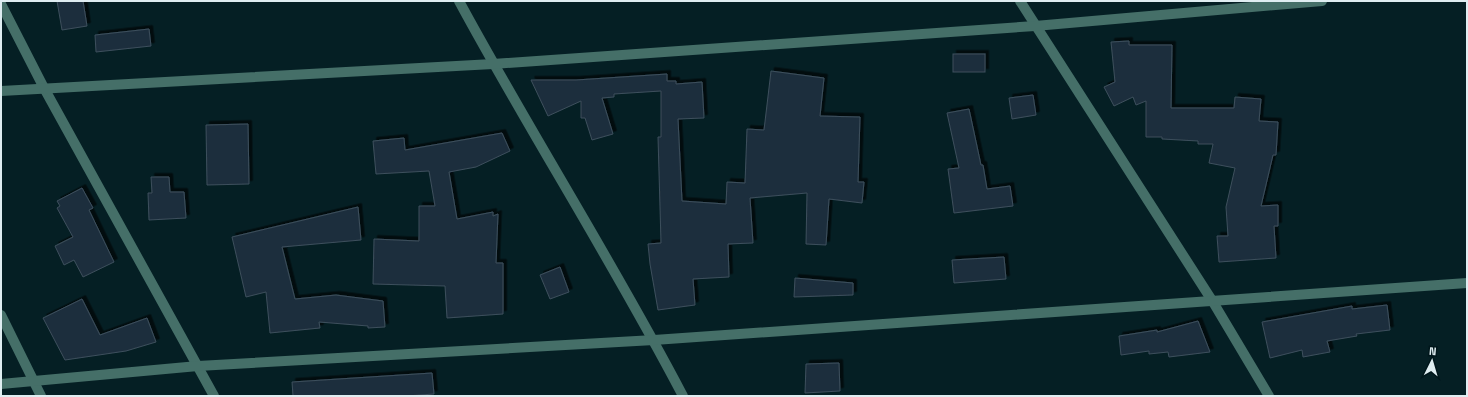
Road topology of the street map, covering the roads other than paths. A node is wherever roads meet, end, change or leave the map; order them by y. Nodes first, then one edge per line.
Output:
1 (459, 1) edge
2 (1020, 1) edge
3 (1322, 1) edge
4 (1, 4) edge
5 (1035, 26) junction
6 (493, 64) junction
7 (44, 88) junction
8 (1, 91) edge
9 (1467, 283) edge
10 (1213, 302) junction
11 (1, 315) edge
12 (654, 340) junction
13 (198, 366) junction
14 (34, 382) junction
15 (1, 384) edge
16 (41, 396) edge
17 (214, 396) edge
18 (683, 396) edge
19 (1269, 396) edge

1 - 6 street
2 - 5 street
3 - 5 street
4 - 7 street
5 - 6 street
5 - 10 street
6 - 7 street
6 - 12 street
7 - 8 street
7 - 13 street
9 - 10 street
10 - 12 street
10 - 19 street
11 - 14 street
12 - 13 street
12 - 18 street
13 - 14 street
13 - 17 street
14 - 15 street
14 - 16 street

